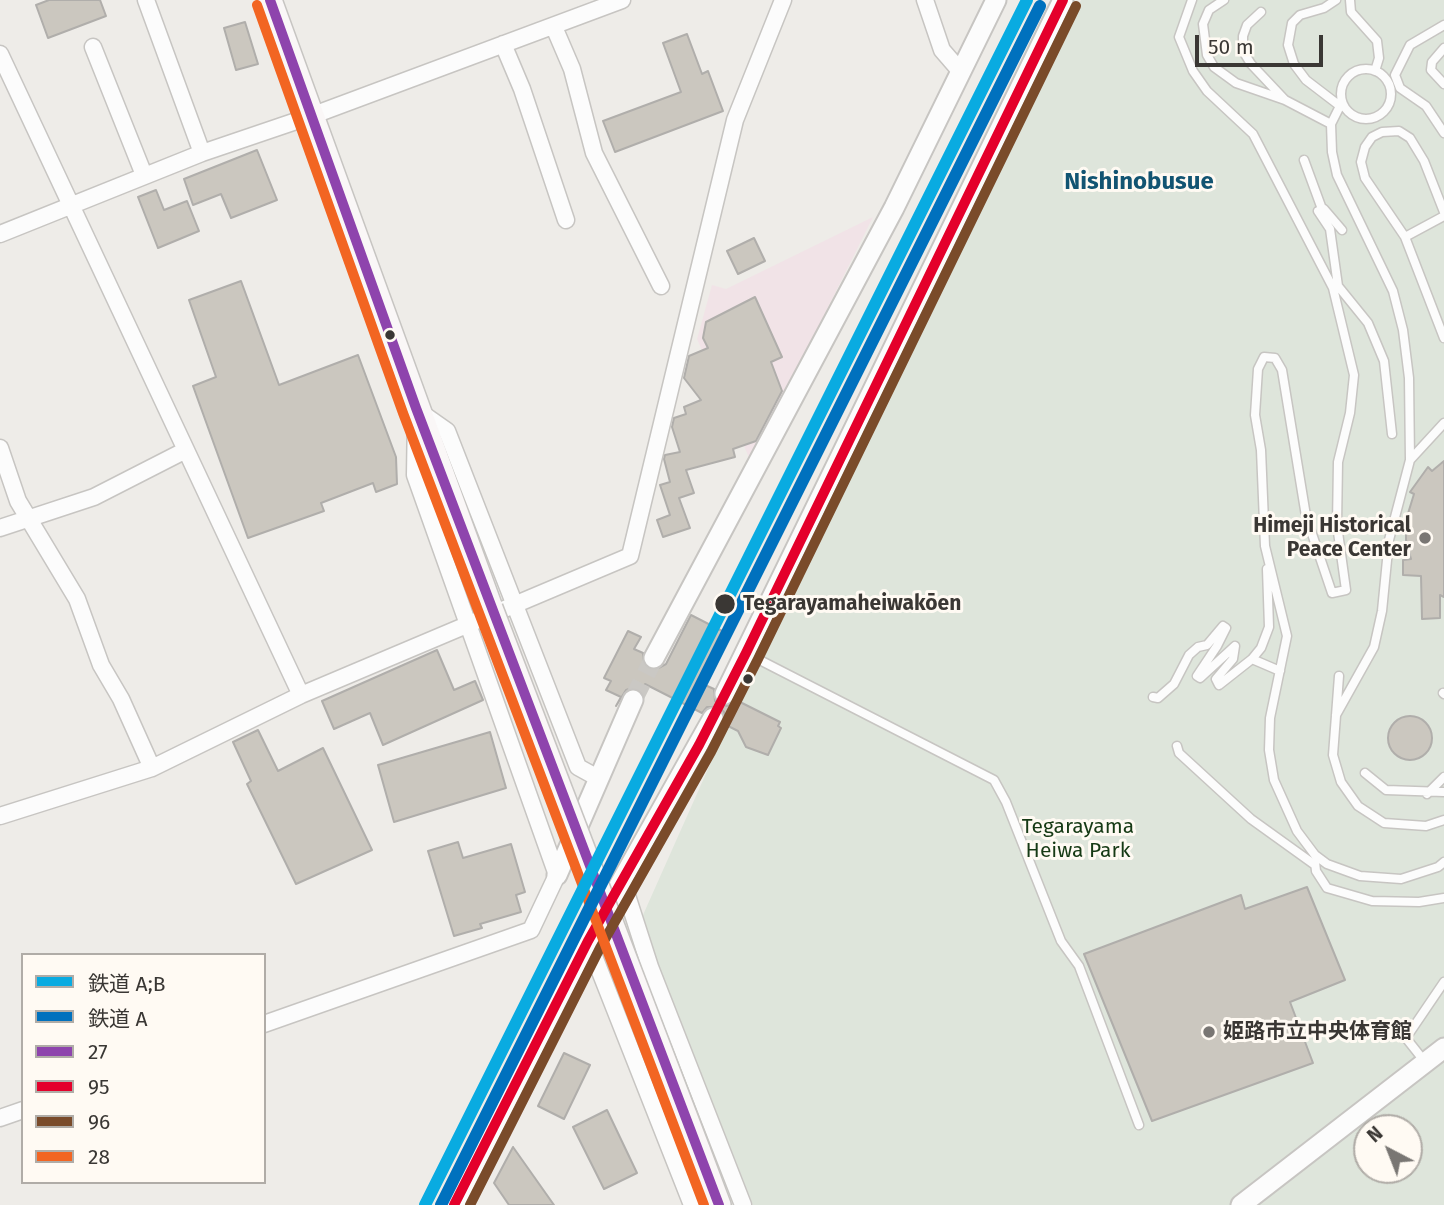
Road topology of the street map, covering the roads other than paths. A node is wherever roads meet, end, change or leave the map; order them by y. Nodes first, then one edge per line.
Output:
1 (146, 0) edge
2 (270, 0) edge
3 (622, 0) edge
4 (783, 0) edge
5 (925, 0) edge
6 (996, 0) edge
7 (1063, 0) edge
8 (1192, 0) edge
9 (1224, 0) edge
10 (1336, 0) edge
11 (1350, 0) edge
12 (1261, 12) dead end
13 (1444, 24) edge
14 (554, 27) junction
15 (503, 44) junction
16 (93, 47) dead end
17 (1444, 48) edge
18 (0, 54) edge
19 (1375, 71) junction
20 (961, 72) junction
21 (5, 77) edge
22 (1393, 83) junction
23 (1444, 85) edge
24 (1285, 100) junction
25 (1342, 105) junction
26 (311, 116) junction
27 (1376, 117) junction
28 (1331, 124) junction
29 (1382, 132) junction
30 (1444, 133) edge
31 (202, 153) junction
32 (1304, 160) dead end
33 (144, 175) junction
34 (71, 205) junction
35 (1322, 209) junction
36 (1444, 214) edge
37 (566, 220) dead end
38 (1342, 230) dead end
39 (0, 234) edge
40 (1405, 237) junction
41 (661, 286) dead end
42 (1335, 287) junction
43 (1442, 324) edge
44 (1444, 338) edge
45 (416, 408) junction
46 (1444, 423) edge
47 (1392, 435) dead end
48 (0, 448) edge
49 (186, 450) junction
50 (1410, 460) junction
51 (27, 519) junction
52 (0, 528) edge
53 (1265, 545) junction
54 (514, 606) junction
55 (468, 624) junction
56 (751, 656) junction
57 (654, 658) tunnel mouth
58 (1252, 659) junction
59 (1280, 671) junction
60 (1339, 676) dead end
61 (725, 694) dead end
62 (301, 695) junction
63 (1153, 697) dead end
64 (633, 700) tunnel mouth
65 (1336, 716) junction
66 (713, 718) dead end
67 (1177, 746) dead end
68 (152, 768) junction
69 (1365, 773) dead end
70 (1444, 777) edge
71 (598, 778) junction
72 (1444, 792) edge
73 (1427, 794) junction
74 (0, 816) edge
75 (1444, 820) edge
76 (1315, 855) junction
77 (1444, 862) edge
78 (1315, 865) junction
79 (557, 875) junction
80 (622, 880) junction
81 (1444, 898) edge
82 (588, 941) junction
83 (1444, 982) edge
84 (266, 1023) edge
85 (1444, 1048) edge
86 (1425, 1062) junction
87 (21, 1111) edge
88 (0, 1118) edge
89 (1139, 1125) dead end
90 (454, 1205) edge
91 (692, 1205) edge
92 (719, 1205) edge
93 (743, 1205) edge
94 (1241, 1205) edge

1 - 31 street
2 - 26 main road
3 - 14 street
4 - 54 street
5 - 20 street
6 - 20 street
7 - 56 street
8 - 42 lane
9 - 24 lane
10 - 25 lane
11 - 19 lane
12 - 24 lane
13 - 22 lane
14 - 15 street
14 - 41 street
15 - 26 street
15 - 37 street
16 - 33 street
17 - 23 lane
18 - 21 street
19 - 22 lane
19 - 25 lane
20 - 57 street
21 - 34 street
22 - 27 lane
22 - 30 lane
24 - 28 lane
25 - 27 lane
25 - 28 lane
26 - 31 street
26 - 45 main road
27 - 29 lane
28 - 50 lane
29 - 36 lane
29 - 40 lane
31 - 33 street
32 - 35 lane
33 - 34 street
34 - 39 street
34 - 49 street
35 - 38 lane
35 - 42 lane
36 - 40 lane
40 - 43 lane
42 - 47 lane
42 - 53 lane
43 - 44 lane
45 - 54 street
45 - 55 street
45 - 92 main road, bridge
46 - 50 lane
48 - 51 street
49 - 51 street
49 - 62 street
50 - 65 lane
51 - 52 street
51 - 68 street
53 - 58 lane
53 - 59 lane
54 - 55 street
54 - 71 street
55 - 62 street
55 - 79 street
56 - 61 street
56 - 89 lane
58 - 59 lane
58 - 63 lane
59 - 76 lane
60 - 65 lane
62 - 68 street
64 - 71 street
65 - 75 lane
66 - 80 street
67 - 78 lane
68 - 74 street
69 - 73 lane
70 - 73 lane
71 - 79 street
72 - 73 lane
76 - 77 lane
76 - 78 lane
78 - 81 lane
79 - 84 street
80 - 82 street
80 - 93 street
82 - 90 street
82 - 91 street
83 - 86 lane
85 - 86 street
86 - 94 street
87 - 88 street

